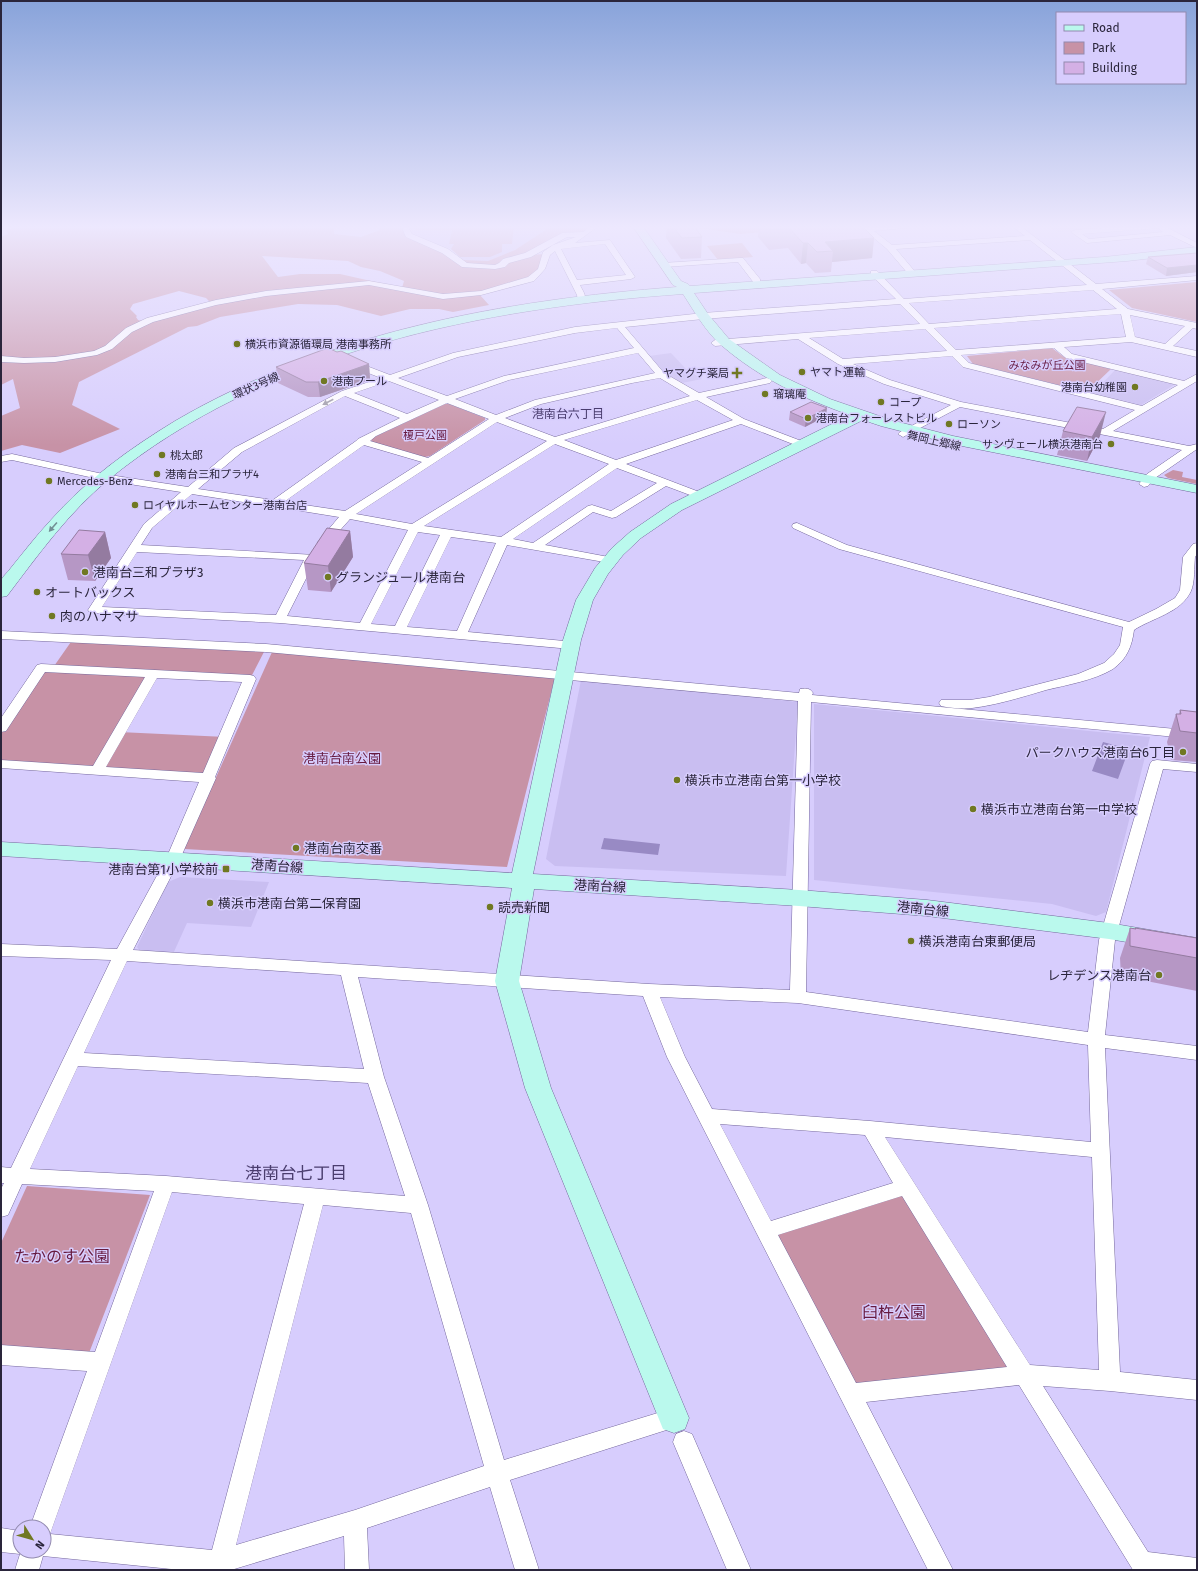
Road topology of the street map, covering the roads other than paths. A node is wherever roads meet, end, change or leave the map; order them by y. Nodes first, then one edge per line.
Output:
1 (237, 298) edge
2 (574, 298) edge
3 (687, 298) edge
4 (900, 298) edge
5 (940, 298) edge
6 (1109, 298) edge
7 (903, 301) junction
8 (1125, 311) junction
9 (699, 317) junction
10 (620, 326) junction
11 (1194, 326) edge
12 (927, 327) junction
13 (800, 336) junction
14 (1131, 339) junction
15 (720, 343) junction
16 (1055, 344) junction
17 (1168, 347) junction
18 (639, 350) junction
19 (954, 352) junction
20 (327, 354) junction
21 (1197, 354) edge
22 (1, 359) edge
23 (841, 362) junction
24 (662, 375) junction
25 (1197, 377) edge
26 (390, 378) junction
27 (768, 381) junction
28 (1186, 384) junction
29 (345, 393) junction
30 (699, 396) junction
31 (448, 399) junction
32 (959, 404) junction
33 (1143, 409) junction
34 (858, 417) junction
35 (408, 418) junction
36 (496, 418) junction
37 (741, 421) junction
38 (906, 432) junction
39 (1105, 432) junction
40 (555, 440) junction
41 (361, 441) junction
42 (801, 444) junction
43 (1195, 449) edge
44 (1, 459) edge
45 (429, 461) junction
46 (616, 464) junction
47 (98, 476) junction
48 (1146, 482) junction
49 (664, 483) junction
50 (1197, 489) edge
51 (191, 491) junction
52 (698, 495) junction
53 (1197, 495) edge
54 (273, 505) junction
55 (347, 515) junction
56 (797, 526) dead end
57 (414, 528) junction
58 (447, 533) junction
59 (503, 541) junction
60 (1197, 546) edge
61 (535, 547) junction
62 (134, 548) junction
63 (311, 557) junction
64 (610, 560) junction
65 (1, 573) edge
66 (1191, 591) edge
67 (1, 592) edge
68 (280, 619) junction
69 (364, 626) junction
70 (1132, 626) junction
71 (400, 628) junction
72 (1, 635) edge
73 (461, 635) junction
74 (571, 645) junction
75 (153, 674) junction
76 (564, 675) junction
77 (806, 699) junction
78 (1, 728) edge
79 (1197, 735) edge
80 (1, 764) edge
81 (1197, 768) edge
82 (97, 770) junction
83 (209, 778) junction
84 (1, 849) edge
85 (173, 859) junction
86 (521, 882) junction
87 (799, 898) junction
88 (1109, 931) junction
89 (1197, 946) edge
90 (1, 950) edge
91 (122, 954) junction
92 (348, 969) junction
93 (507, 981) junction
94 (649, 990) junction
95 (798, 997) junction
96 (1096, 1040) junction
97 (1197, 1053) edge
98 (72, 1059) junction
99 (374, 1077) junction
100 (707, 1116) junction
101 (870, 1128) junction
102 (1100, 1150) junction
103 (9, 1175) edge
104 (166, 1184) junction
105 (906, 1187) junction
106 (316, 1196) junction
107 (418, 1205) junction
108 (1, 1209) edge
109 (765, 1231) junction
110 (1, 1355) edge
111 (102, 1362) junction
112 (1024, 1375) junction
113 (1110, 1381) junction
114 (1197, 1390) edge
115 (849, 1394) junction
116 (674, 1418) joint
117 (684, 1442) dead end
118 (497, 1473) junction
119 (45, 1519) edge
120 (355, 1521) junction
121 (1, 1540) edge
122 (12, 1541) edge
123 (52, 1546) edge
124 (30, 1559) edge
125 (218, 1566) edge
126 (1144, 1567) edge
127 (27, 1570) edge
128 (357, 1570) edge
129 (527, 1570) edge
130 (739, 1570) edge
131 (941, 1570) edge
132 (1197, 1570) edge

1 - 22 street
2 - 20 street, 環状3号線
3 - 9 street, 舞岡上郷線
4 - 7 street
5 - 7 street
6 - 8 street
7 - 9 street
7 - 12 street
8 - 11 street
8 - 12 street
8 - 14 street
9 - 10 street
9 - 15 street, 舞岡上郷線
10 - 18 street
10 - 26 street
11 - 17 street
12 - 13 street
12 - 19 street
13 - 15 street
13 - 23 street
14 - 16 street
14 - 17 street
15 - 27 street, 舞岡上郷線
15 - 34 street, 舞岡上郷線
16 - 19 street
16 - 28 street
17 - 21 street
18 - 24 street
18 - 31 street
19 - 23 street
19 - 33 street
20 - 26 street
20 - 47 street, 環状3号線
23 - 32 street
24 - 30 street
24 - 36 street
25 - 28 street
26 - 29 street
26 - 31 street
27 - 30 street
27 - 34 street, 舞岡上郷線
28 - 33 street
29 - 35 street
29 -> 51 street
30 - 37 street
30 - 40 street
31 - 35 street
31 - 36 street
32 - 38 street
32 - 39 street
33 - 39 street
34 - 38 street, 舞岡上郷線
34 - 42 street
35 - 41 street
36 - 40 street
36 - 45 street
37 - 42 street
37 - 46 street
38 - 48 street, 舞岡上郷線
39 - 43 street
40 - 46 street
40 - 57 street
41 - 45 street
41 - 54 street
42 - 52 street
43 - 48 street
44 - 47 street
45 - 55 street
46 - 49 street
46 - 59 street
47 - 51 street
47 - 65 street, 環状3号線
47 -> 67 street, 環状3号線
48 - 50 street, 舞岡上郷線
48 - 53 street, 舞岡上郷線
49 - 52 street
49 - 61 street
51 - 54 street
51 - 62 street
52 - 64 street
54 - 55 street
55 - 57 street
55 - 63 street
56 - 70 street
57 - 58 street
57 - 69 street
58 - 59 street
58 - 71 street
59 - 61 street
59 - 73 street
60 - 66 street
61 - 64 street
62 - 63 street
62 - 68 street
63 - 68 street
64 - 74 street
66 - 70 street
68 - 69 street
69 - 71 street
70 - 77 street
71 - 73 street
72 - 76 street
73 - 74 street
74 - 76 street
75 - 78 street
75 - 82 street
75 - 83 street
76 - 77 street
76 - 86 street
77 - 79 street
77 - 87 street
80 - 82 street
81 - 88 street
82 - 83 street
83 - 85 street
84 - 85 street, 港南台線
85 - 86 street, 港南台線
85 - 91 street
86 - 87 street, 港南台線
86 - 93 street
87 - 88 street, 港南台線
87 - 95 street
88 - 89 street, 港南台線
88 - 96 street
90 - 91 street
91 - 92 street
91 - 98 street
92 - 93 street
92 - 99 street
93 - 94 street
93 - 116 street
94 - 95 street
94 - 100 street
95 - 96 street
96 - 97 street
96 - 102 street
98 - 99 street
98 - 103 street
99 - 107 street
100 - 101 street
100 - 109 street
101 - 102 street
101 - 105 street
102 - 113 street
103 - 104 street
103 - 108 street
104 - 106 street
104 - 111 street
105 - 109 street
105 - 112 street
106 - 107 street
106 - 125 street
107 - 118 street
109 - 115 street
110 - 111 street
111 - 119 street
112 - 113 street
112 - 115 street
112 - 126 street
113 - 114 street
115 - 131 street
116 - 118 street
117 - 130 street
118 - 120 street
118 - 129 street
120 - 125 street
120 - 128 street
121 - 122 street
123 - 125 street
124 - 127 street
126 - 132 street

